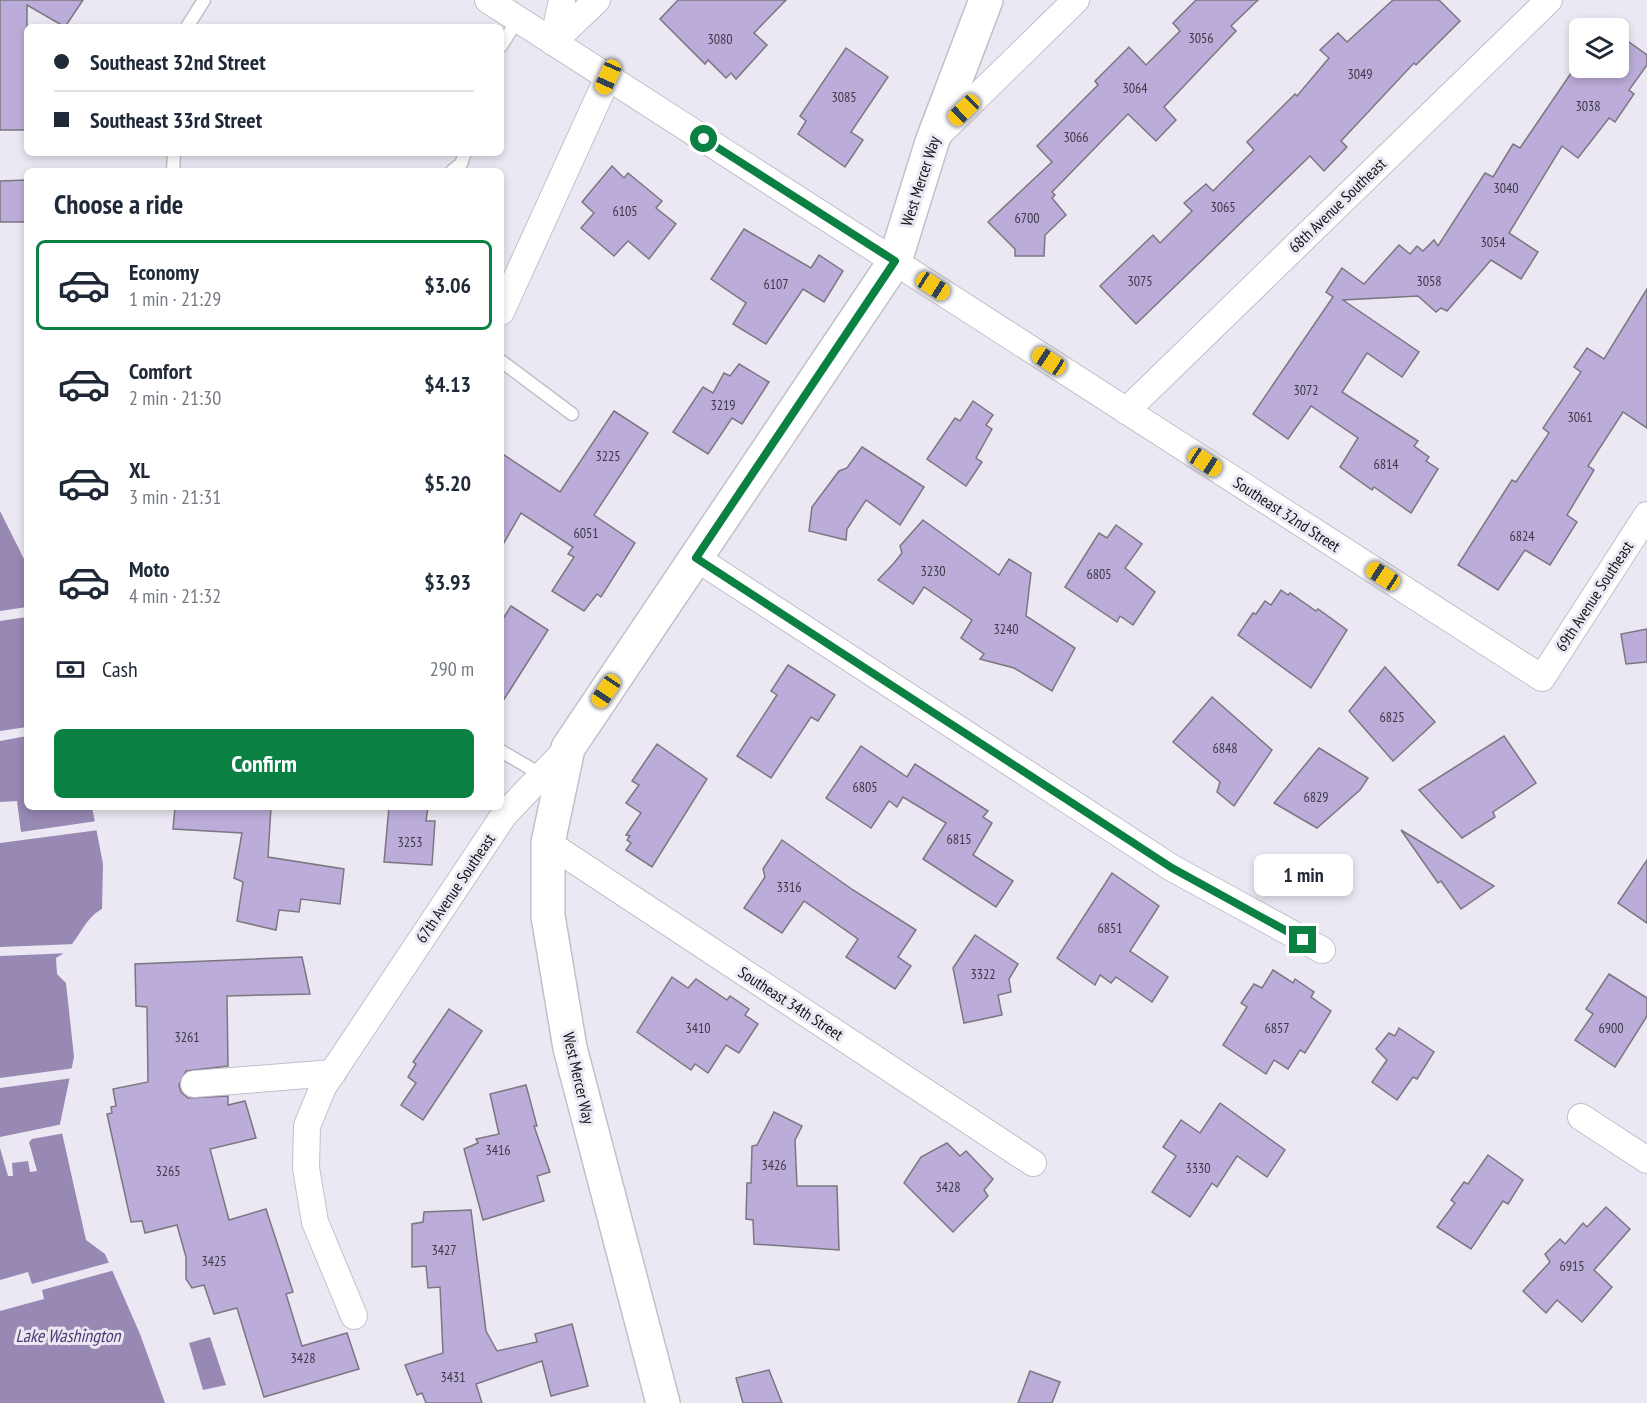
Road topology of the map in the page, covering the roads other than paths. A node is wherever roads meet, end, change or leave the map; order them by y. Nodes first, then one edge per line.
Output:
1 (204, 0) edge
2 (488, 0) edge
3 (562, 0) edge
4 (597, 0) edge
5 (986, 0) edge
6 (1076, 0) edge
7 (1549, 0) edge
8 (518, 19) junction
9 (189, 24) edge
10 (504, 41) edge
11 (553, 42) junction
12 (608, 77) junction
13 (932, 142) junction
14 (464, 156) edge
15 (456, 168) edge
16 (895, 261) junction
17 (504, 305) edge
18 (504, 363) edge
19 (1126, 411) junction
20 (572, 414) dead end
21 (1647, 515) edge
22 (696, 558) junction
23 (1542, 678) joint
24 (568, 748) junction
25 (504, 753) edge
26 (542, 775) junction
27 (548, 843) junction
28 (1322, 950) dead end
29 (333, 1073) junction
30 (194, 1084) dead end
31 (1581, 1117) dead end
32 (1647, 1160) edge
33 (1033, 1163) dead end
34 (354, 1316) dead end
35 (663, 1403) edge

1 - 9 lane
2 - 8 street, Southeast 32nd Street
3 - 11 street
4 - 11 street
5 - 13 street, West Mercer Way
6 - 13 street
7 - 19 street, 68th Avenue Southeast
8 - 10 lane
8 - 11 street, Southeast 32nd Street
11 - 12 street, Southeast 32nd Street
12 - 16 street, Southeast 32nd Street
12 - 17 street
13 - 16 street, West Mercer Way
14 - 15 lane
16 - 19 street, Southeast 32nd Street
16 - 22 street, 67th Avenue Southeast
18 - 20 lane
19 - 23 street, Southeast 32nd Street
21 - 23 street, 69th Avenue Southeast
22 - 24 street, 67th Avenue Southeast
22 - 28 street
24 - 26 street, 67th Avenue Southeast
24 - 27 street, West Mercer Way
25 - 26 lane
26 - 29 street, 67th Avenue Southeast
27 - 33 street, Southeast 34th Street
27 - 35 street, West Mercer Way
29 - 30 street
29 - 34 street, 67th Avenue Southeast
31 - 32 street

